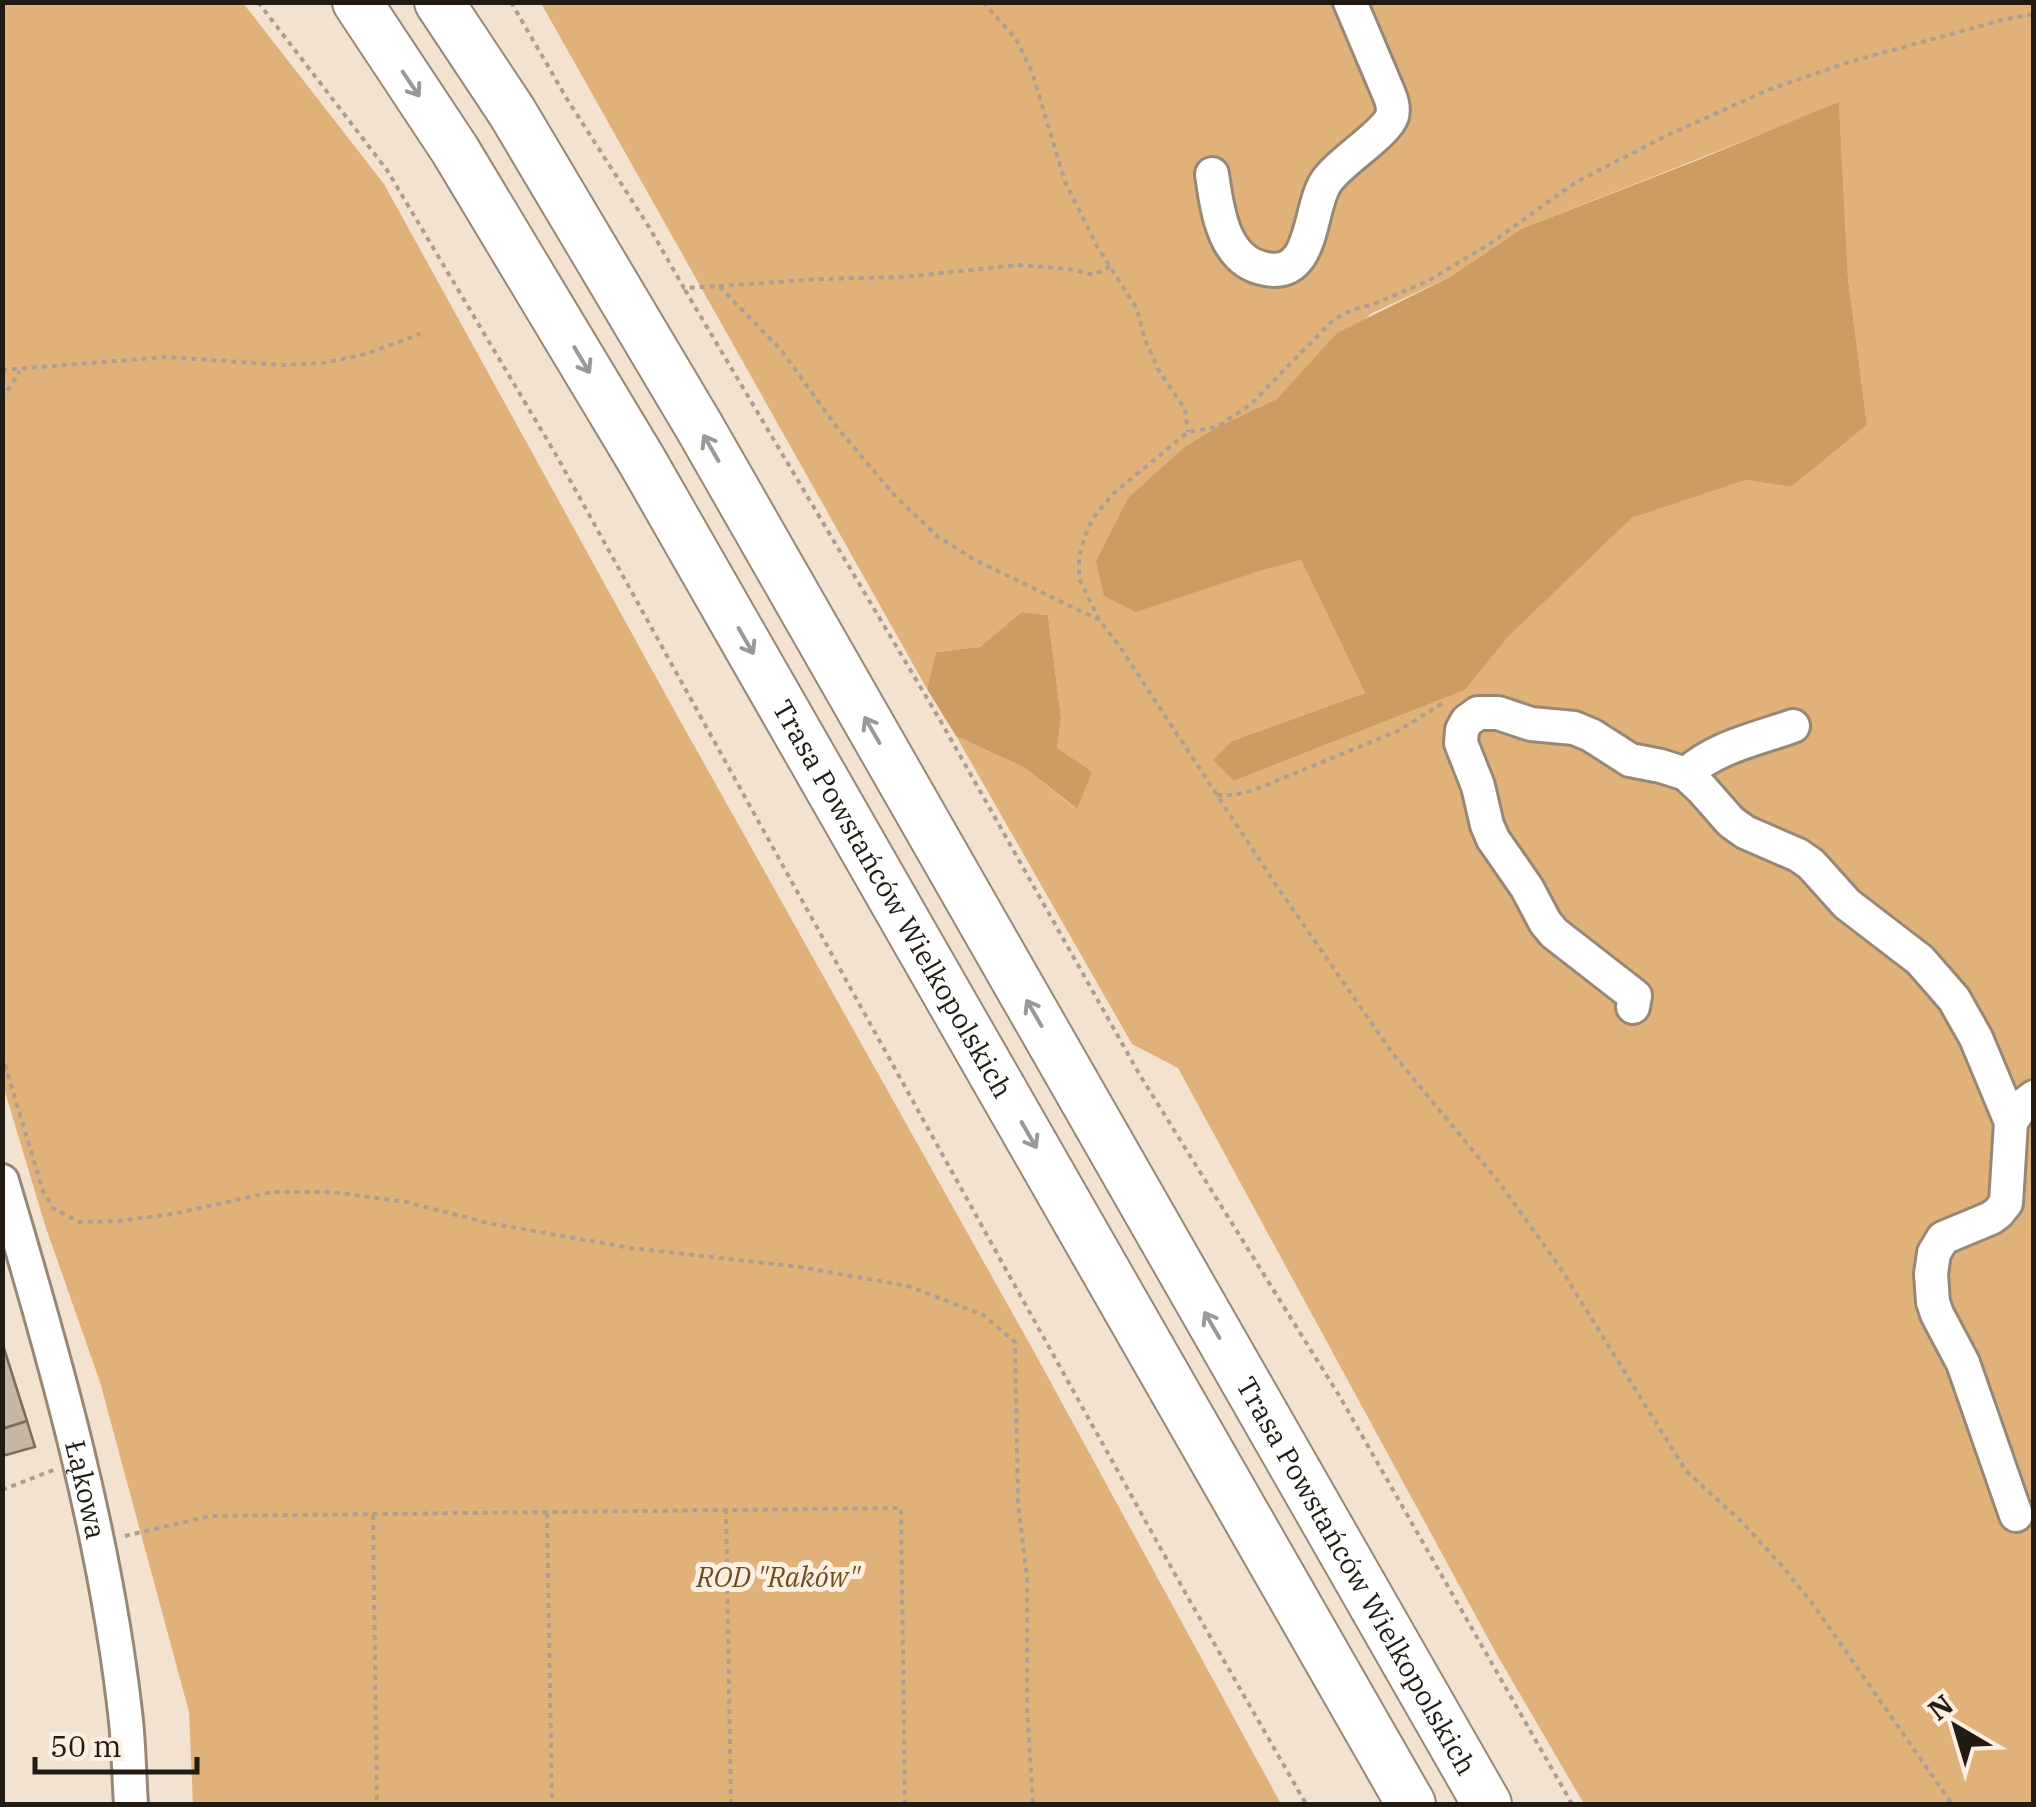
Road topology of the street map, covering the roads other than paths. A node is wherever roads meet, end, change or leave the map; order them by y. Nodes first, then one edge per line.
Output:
1 (357, 2) edge
2 (439, 2) edge
3 (1350, 2) edge
4 (1212, 174) dead end
5 (1793, 726) dead end
6 (1686, 774) junction
7 (1633, 1008) dead end
8 (2034, 1097) edge
9 (2019, 1139) edge
10 (2, 1182) edge
11 (2016, 1516) dead end
12 (131, 1804) edge
13 (1411, 1804) edge
14 (1487, 1804) edge

1 -> 13 highway, Trasa Powstańców Wielkopolskich
14 -> 2 highway, Trasa Powstańców Wielkopolskich
3 - 4 street
5 - 6 street
6 - 7 street
6 - 9 street
8 - 9 street
9 - 11 street
10 - 12 street, Łąkowa

